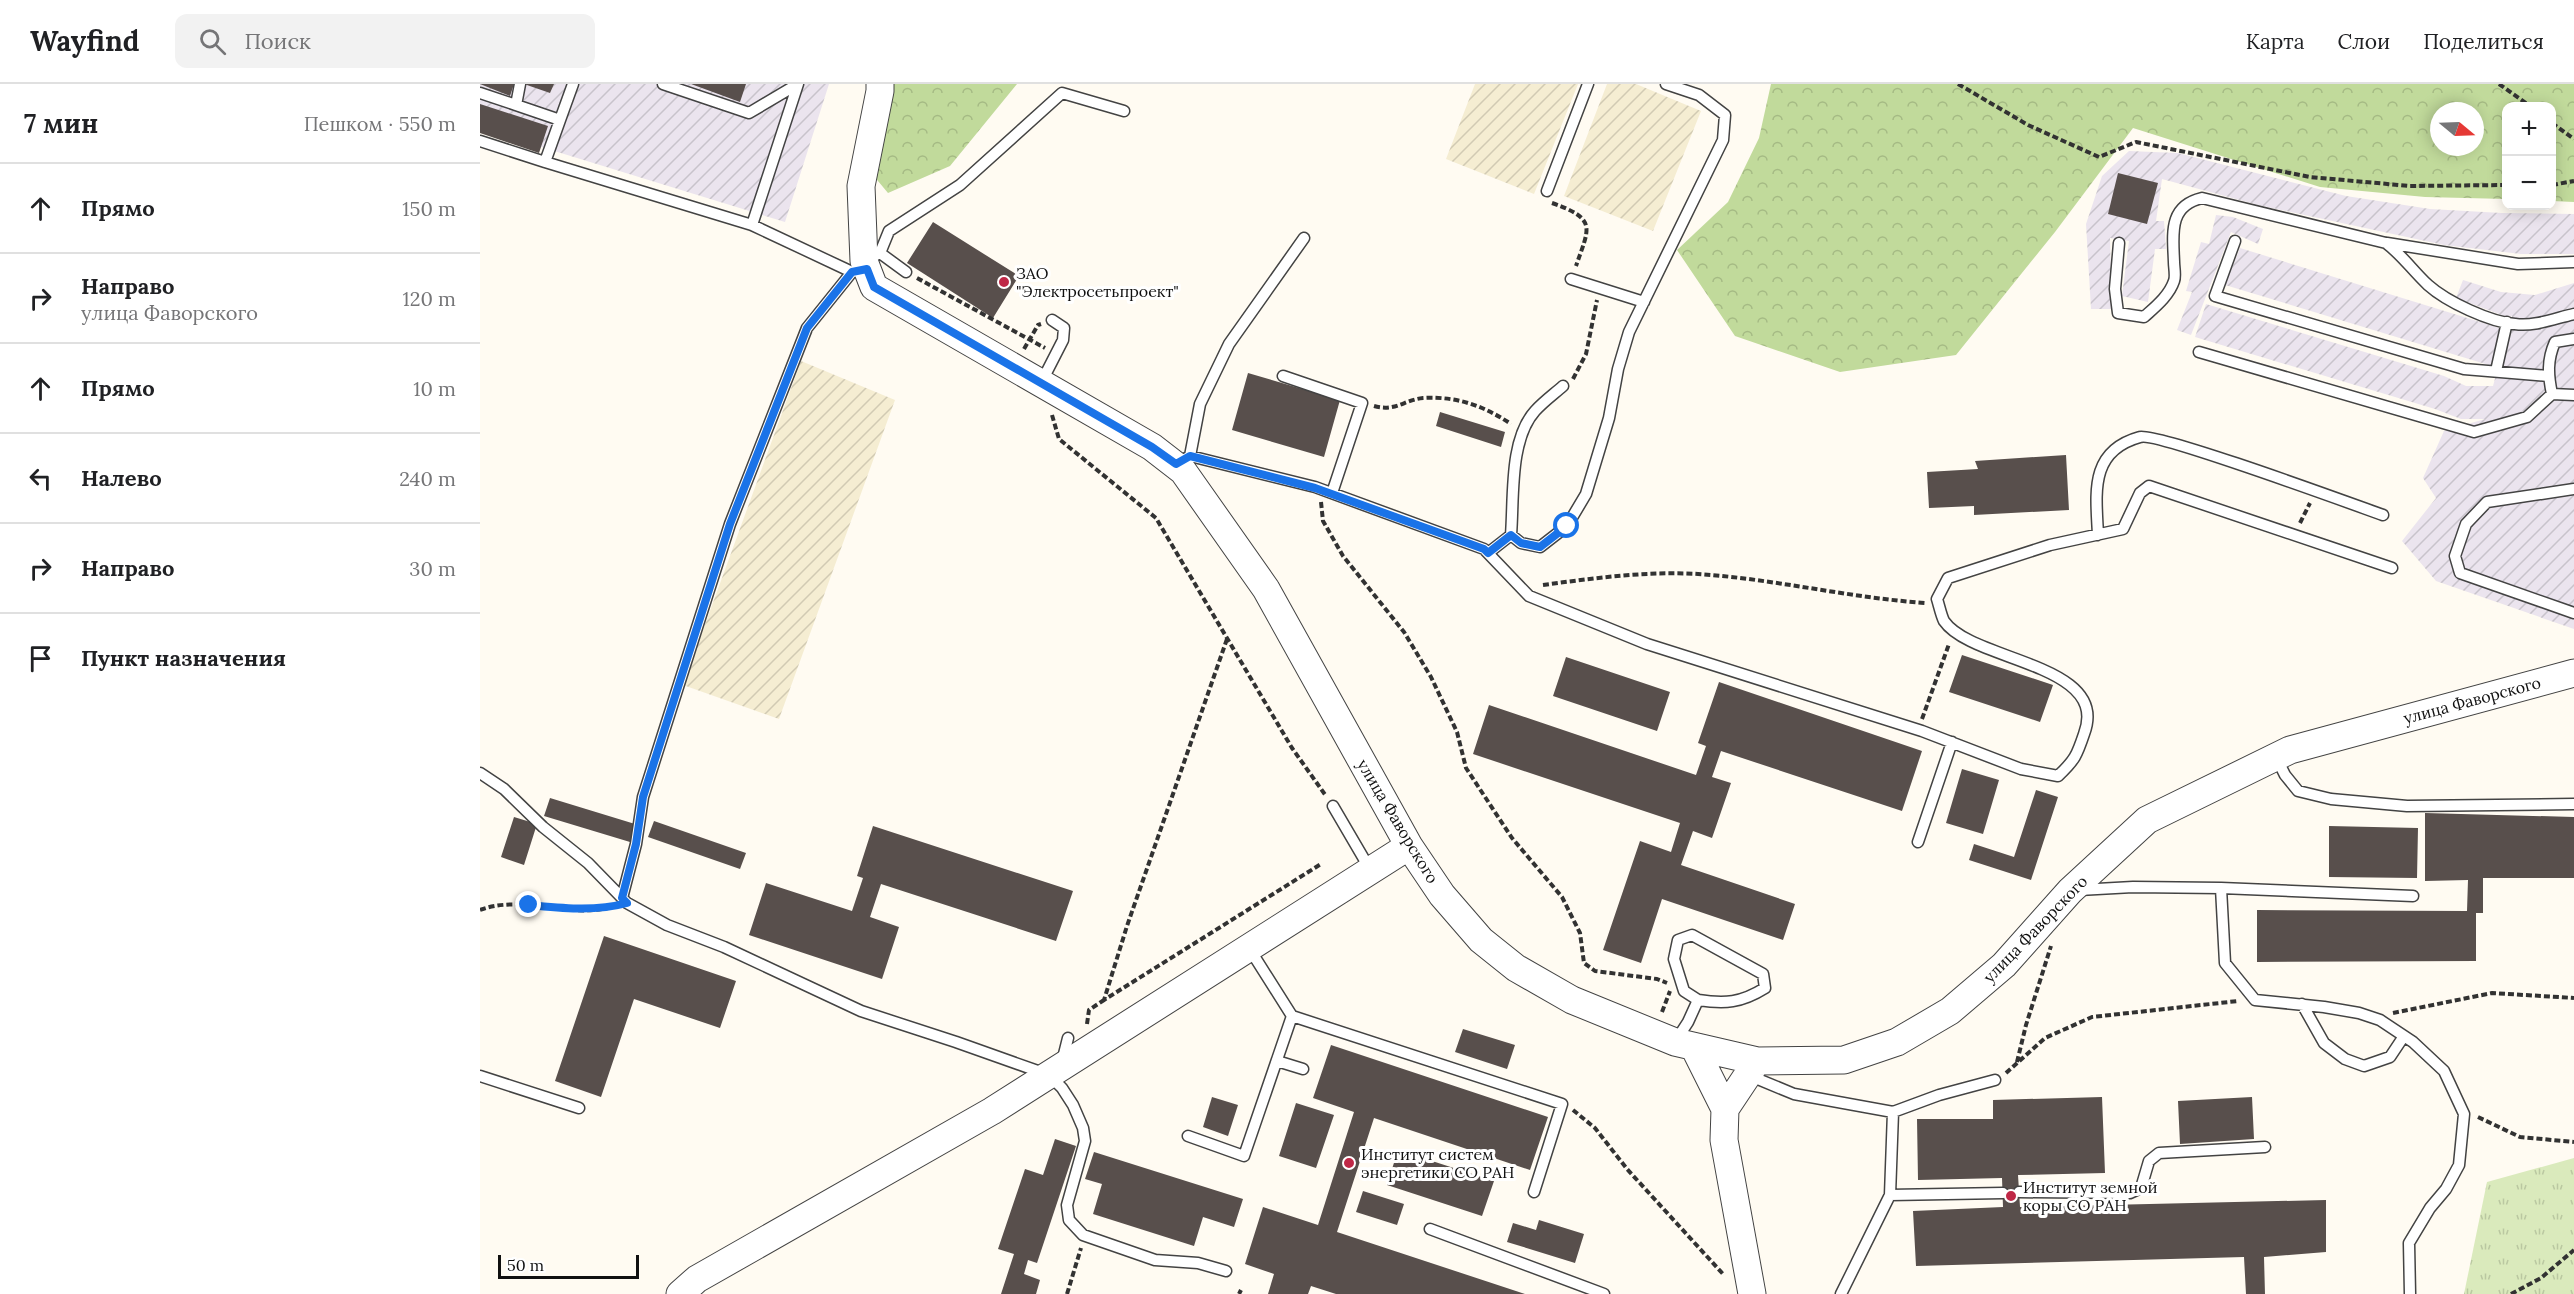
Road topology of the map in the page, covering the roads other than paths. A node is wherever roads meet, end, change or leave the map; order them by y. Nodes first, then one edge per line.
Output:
1 (520, 84) edge
2 (573, 84) edge
3 (663, 84) edge
4 (798, 84) edge
5 (880, 84) edge
6 (1588, 84) edge
7 (1666, 84) edge
8 (480, 93) edge
9 (516, 105) junction
10 (1124, 111) dead end
11 (560, 120) junction
12 (480, 141) edge
13 (545, 162) junction
14 (1547, 191) road end
15 (752, 225) junction
16 (1304, 238) dead end
17 (2235, 241) dead end
18 (2119, 243) dead end
19 (2386, 243) junction
20 (2574, 262) edge
21 (867, 269) junction
22 (906, 272) road end
23 (1571, 279) road end
24 (1644, 302) junction
25 (2574, 314) edge
26 (1052, 320) road end
27 (2507, 322) junction
28 (2574, 339) edge
29 (2199, 352) dead end
30 (2496, 371) junction
31 (1283, 375) dead end
32 (2548, 376) junction
33 (1041, 383) junction
34 (1563, 386) road end
35 (2552, 394) junction
36 (2574, 395) edge
37 (1183, 460) junction
38 (2574, 489) edge
39 (1332, 493) junction
40 (2383, 515) dead end
41 (1511, 535) junction
42 (2098, 535) junction
43 (1488, 553) junction
44 (2392, 568) dead end
45 (2574, 613) edge
46 (2574, 673) edge
47 (1952, 742) junction
48 (2276, 757) junction
49 (480, 773) edge
50 (2574, 804) edge
51 (1333, 806) road end
52 (1918, 842) dead end
53 (1409, 846) junction
54 (1374, 868) junction
55 (2221, 888) junction
56 (2070, 891) junction
57 (2413, 896) dead end
58 (624, 901) junction
59 (1249, 948) junction
60 (1698, 1000) junction
61 (2302, 1004) junction
62 (1292, 1016) junction
63 (2404, 1036) junction
64 (1676, 1037) junction
65 (1068, 1038) dead end
66 (1277, 1061) junction
67 (1753, 1068) junction
68 (1303, 1069) dead end
69 (1055, 1072) junction
70 (480, 1076) edge
71 (1995, 1080) road end
72 (579, 1108) dead end
73 (1725, 1109) junction
74 (1893, 1112) junction
75 (1188, 1136) dead end
76 (2265, 1147) dead end
77 (1534, 1192) dead end
78 (2019, 1192) dead end
79 (2003, 1193) dead end
80 (1890, 1195) junction
81 (1430, 1229) dead end
82 (1226, 1271) dead end
83 (680, 1294) edge
84 (1604, 1294) edge
85 (1752, 1294) edge
86 (1841, 1294) edge
87 (2410, 1294) edge

1 - 9 lane
2 - 11 lane
3 - 4 lane
4 - 15 lane
5 - 21 street
6 - 14 lane
7 - 24 lane
8 - 9 lane
9 - 11 lane
10 - 21 lane
11 - 13 lane
12 - 13 lane
13 - 15 lane
15 - 21 lane
16 - 37 lane
17 - 30 lane
18 - 19 lane
19 - 20 lane
19 - 27 lane
21 - 22 lane
21 - 33 street, улица Фаворского
21 - 58 lane
23 - 24 lane
24 - 41 lane
25 - 27 lane
26 - 33 lane
27 - 30 lane
28 - 32 lane
29 - 35 lane
30 - 32 lane
31 - 39 lane
32 - 35 lane
33 - 37 street, улица Фаворского
34 - 41 lane
35 - 36 lane
37 - 39 lane
37 - 53 street, улица Фаворского
38 - 45 lane
39 - 43 lane
40 - 42 lane
41 - 43 lane
42 - 44 lane
42 - 47 lane
43 - 47 lane
46 - 48 street, улица Фаворского
47 - 52 lane
48 - 50 lane
48 - 56 street, улица Фаворского
49 - 58 lane
51 - 54 lane
53 - 54 street
53 - 64 street, улица Фаворского
54 - 59 street
55 - 56 lane
55 - 57 lane
55 - 61 lane
56 - 67 street, улица Фаворского
58 - 69 lane
59 - 62 lane
59 - 69 street
60 - 60 lane
60 - 64 lane
61 - 63 lane
61 - 63 lane
62 - 66 lane
62 - 77 lane
63 - 87 lane
64 - 67 street, улица Фаворского
64 - 73 street
65 - 69 lane
66 - 68 lane
66 - 75 lane
67 - 73 street
67 - 74 lane
69 - 82 lane
69 - 83 street
70 - 72 lane
71 - 74 lane
73 - 85 street
74 - 80 lane
76 - 78 lane
79 - 80 lane
80 - 86 lane
81 - 84 lane

